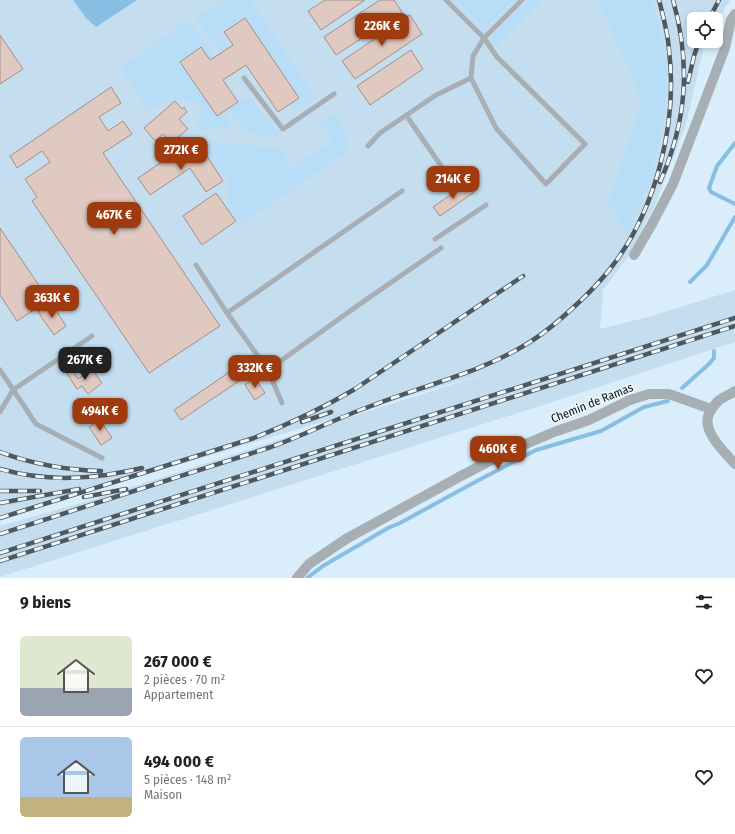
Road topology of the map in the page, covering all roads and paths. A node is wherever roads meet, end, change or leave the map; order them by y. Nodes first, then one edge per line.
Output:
1 (446, 0) edge
2 (522, 0) edge
3 (735, 14) edge
4 (484, 38) junction
5 (244, 78) dead end
6 (472, 78) junction
7 (334, 94) dead end
8 (406, 115) junction
9 (368, 146) dead end
10 (446, 173) dead end
11 (402, 191) dead end
12 (486, 205) dead end
13 (435, 239) dead end
14 (441, 248) dead end
15 (634, 255) dead end
16 (196, 265) dead end
17 (227, 313) junction
18 (92, 336) dead end
19 (0, 370) edge
20 (268, 370) junction
21 (13, 390) junction
22 (735, 391) edge
23 (282, 403) dead end
24 (711, 409) junction
25 (0, 412) edge
26 (102, 458) dead end
27 (735, 464) edge
28 (297, 578) edge

1 - 4 lane
2 - 4 lane
3 - 15 street
4 - 6 lane
4 - 6 lane
5 - 7 lane
6 - 8 lane
8 - 9 lane
8 - 10 lane
11 - 17 lane
12 - 13 lane
14 - 20 lane
16 - 17 lane
17 - 20 lane
18 - 21 lane
19 - 21 lane
20 - 23 lane
21 - 25 lane
21 - 26 lane
22 - 24 street
24 - 27 street
24 - 28 street, Chemin de Ramas

